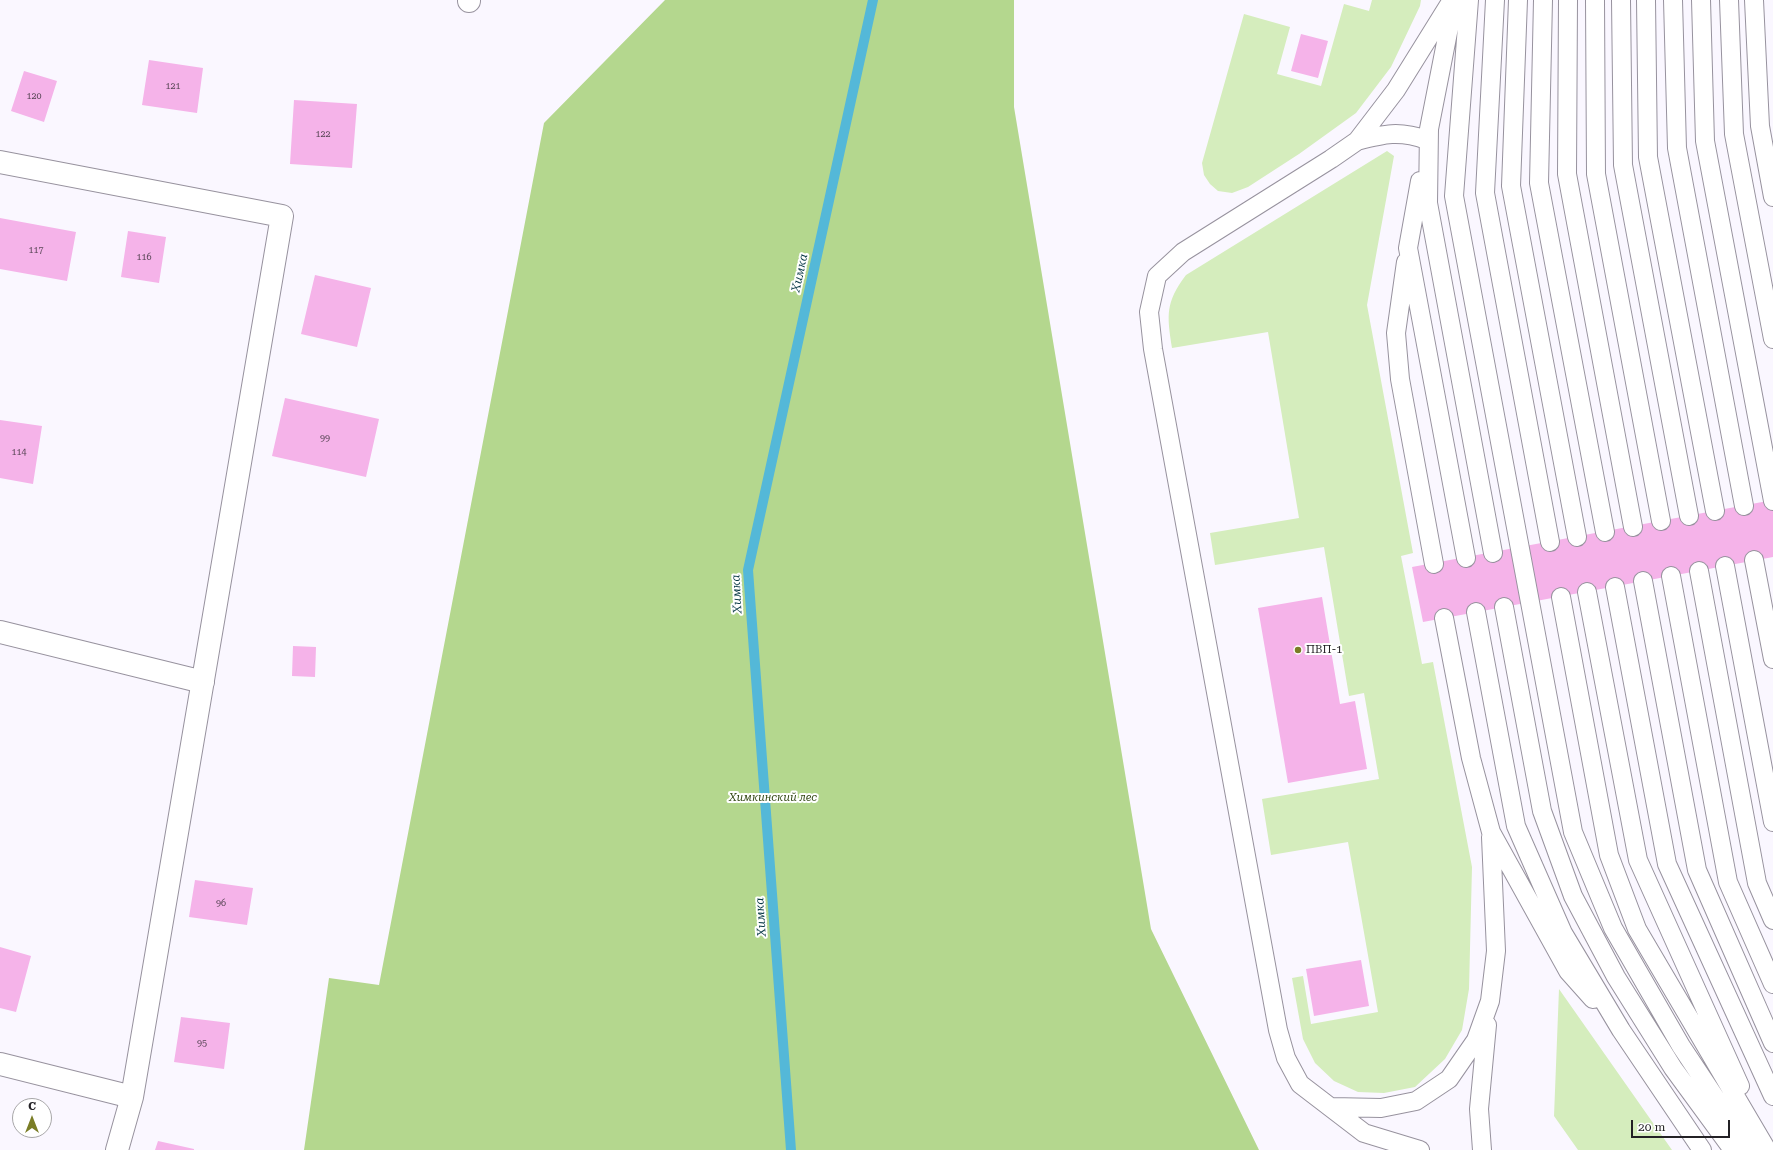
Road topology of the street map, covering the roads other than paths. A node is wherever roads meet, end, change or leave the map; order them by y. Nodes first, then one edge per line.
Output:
1 (1453, 0) edge
2 (1469, 0) edge
3 (1495, 0) edge
4 (1518, 0) edge
5 (1543, 0) edge
6 (1568, 0) edge
7 (1595, 0) edge
8 (1621, 0) edge
9 (1646, 0) edge
10 (1673, 0) edge
11 (1701, 0) edge
12 (1729, 0) edge
13 (1754, 0) edge
14 (1428, 135) junction
15 (1357, 141) junction
16 (0, 162) edge
17 (1773, 197) edge
18 (1408, 248) junction
19 (1773, 340) edge
20 (1773, 500) edge
21 (1744, 506) dead end
22 (1715, 512) dead end
23 (1689, 516) dead end
24 (1661, 521) dead end
25 (1633, 527) dead end
26 (1605, 532) dead end
27 (1577, 537) dead end
28 (1550, 542) dead end
29 (1493, 553) dead end
30 (1466, 558) dead end
31 (1754, 560) dead end
32 (1434, 564) dead end
33 (1725, 566) dead end
34 (1699, 571) dead end
35 (1671, 576) dead end
36 (1643, 581) dead end
37 (1615, 587) dead end
38 (1587, 592) dead end
39 (1560, 596) dead end
40 (1504, 608) dead end
41 (1476, 612) dead end
42 (1444, 618) dead end
43 (0, 632) edge
44 (1773, 659) edge
45 (203, 682) junction
46 (1773, 822) edge
47 (1491, 832) junction
48 (1773, 920) edge
49 (1773, 984) edge
50 (1490, 1001) junction
51 (1621, 1030) junction
52 (1773, 1043) edge
53 (0, 1064) edge
54 (1773, 1096) edge
55 (132, 1097) junction
56 (1332, 1107) junction
57 (117, 1150) edge
58 (1420, 1150) edge
59 (1482, 1150) edge
60 (1702, 1150) edge
61 (1733, 1150) edge
62 (1750, 1150) edge
63 (1767, 1150) edge
64 (1770, 1150) edge

1 - 14 lane
1 - 15 lane
2 - 62 lane
3 - 28 lane
4 - 27 lane
5 - 26 lane
6 - 25 lane
7 - 24 lane
8 - 23 lane
9 - 22 lane
10 - 21 lane
11 - 20 lane
12 - 19 lane
13 - 17 lane
14 - 15 lane
14 - 18 lane
14 - 29 lane
15 - 56 lane
16 - 45 street
18 - 30 lane
18 - 32 lane
31 - 44 lane
33 - 46 lane
34 - 48 lane
35 - 49 lane
36 - 52 lane
37 - 54 lane
38 - 64 lane
39 - 63 lane
40 - 61 lane
41 - 51 lane
42 - 47 lane
43 - 45 street
45 - 55 street
47 - 50 lane
47 - 51 lane
50 - 56 lane
50 - 59 lane
51 - 60 lane
53 - 55 street
55 - 57 street
56 - 58 lane

